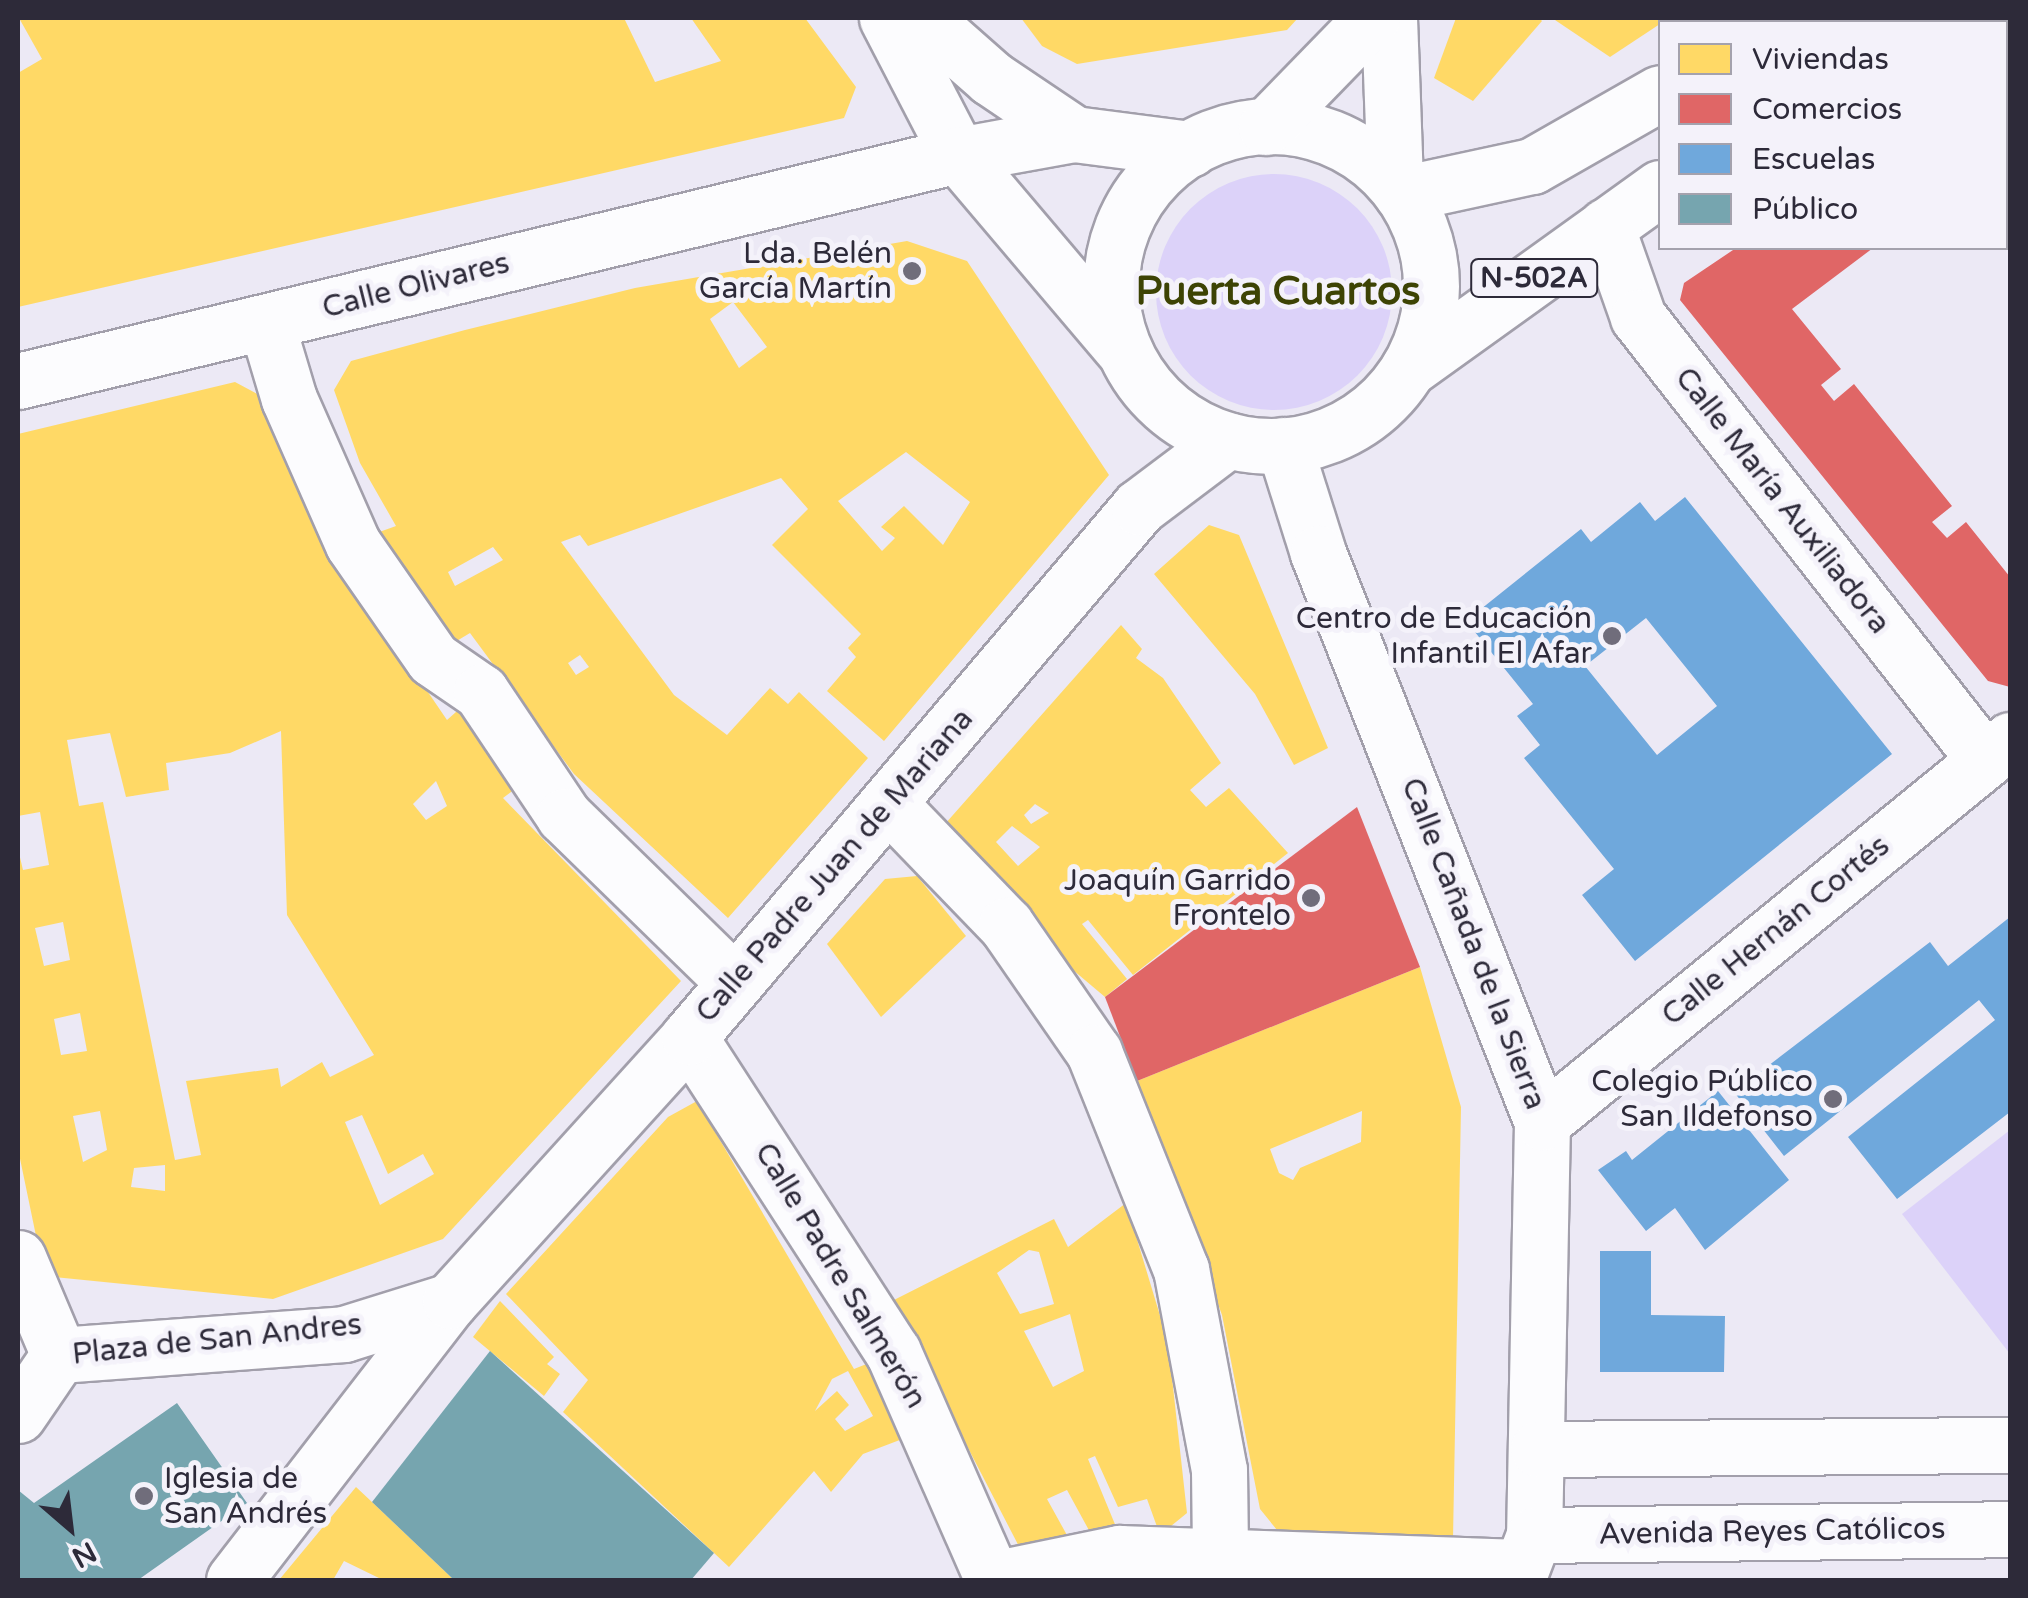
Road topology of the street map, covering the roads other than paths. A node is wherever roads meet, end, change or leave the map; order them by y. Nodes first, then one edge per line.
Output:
1 (887, 18) edge
2 (924, 18) edge
3 (1372, 18) edge
4 (1389, 18) edge
5 (1658, 94) edge
6 (1266, 127) junction
7 (1074, 134) junction
8 (1190, 149) junction
9 (958, 156) junction
10 (814, 189) junction
11 (1398, 189) junction
12 (1658, 189) edge
13 (1606, 226) junction
14 (1026, 238) junction
15 (266, 322) junction
16 (1126, 353) junction
17 (1408, 369) junction
18 (18, 382) edge
19 (1228, 440) junction
20 (1284, 446) junction
21 (1998, 750) edge
22 (890, 804) junction
23 (734, 982) junction
24 (689, 1037) junction
25 (1542, 1122) junction
26 (18, 1258) edge
27 (450, 1300) junction
28 (38, 1344) edge
29 (18, 1415) edge
30 (2010, 1444) edge
31 (1538, 1449) junction
32 (2010, 1529) edge
33 (1220, 1557) junction
34 (1524, 1561) edge
35 (234, 1580) edge
36 (993, 1580) edge

1 - 9 street, N-502A
2 - 7 street, N-502A
3 - 6 street
4 - 11 street
5 - 11 street
6 - 8 street, N-502A
6 - 11 street, N-502A
7 - 8 street, Calle Olivares / N-502A
7 - 9 street, Calle Olivares
8 - 16 street, N-502A
9 - 10 street, Calle Olivares
9 - 14 street, N-502A
10 - 14 street, Calle Olivares
10 - 15 street, Calle Olivares
11 - 17 street, N-502A
12 - 13 street, N-502A
13 - 17 street, N-502A
13 - 21 street, Calle María Auxiliadora
14 - 16 street, N-502A
15 - 18 street, Calle Olivares
15 - 23 street
16 - 19 street, N-502A
17 - 20 street, N-502A
19 - 20 street, N-502A
19 - 22 street, Calle Padre Juan de Mariana
20 - 25 street, Calle Cañada de la Sierra
21 - 25 street, Calle Hernán Cortés
22 - 23 street, Calle Padre Juan de Mariana
22 - 33 street
23 - 24 street, Calle Padre Juan de Mariana
24 - 27 street, Calle Padre Juan de Mariana
24 - 36 street, Calle Padre Salmerón
25 - 31 street, Calle Cañada de la Sierra
26 - 28 street
27 - 28 street, Plaza de San Andres
27 - 35 street, Plaza de San Andres
28 - 29 street, Plaza de San Andres
30 - 31 street
31 - 34 street, Calle Cañada de la Sierra
32 - 34 street, Avenida Reyes Católicos
33 - 34 street, Avenida Reyes Católicos
33 - 36 street, Avenida Reyes Católicos

